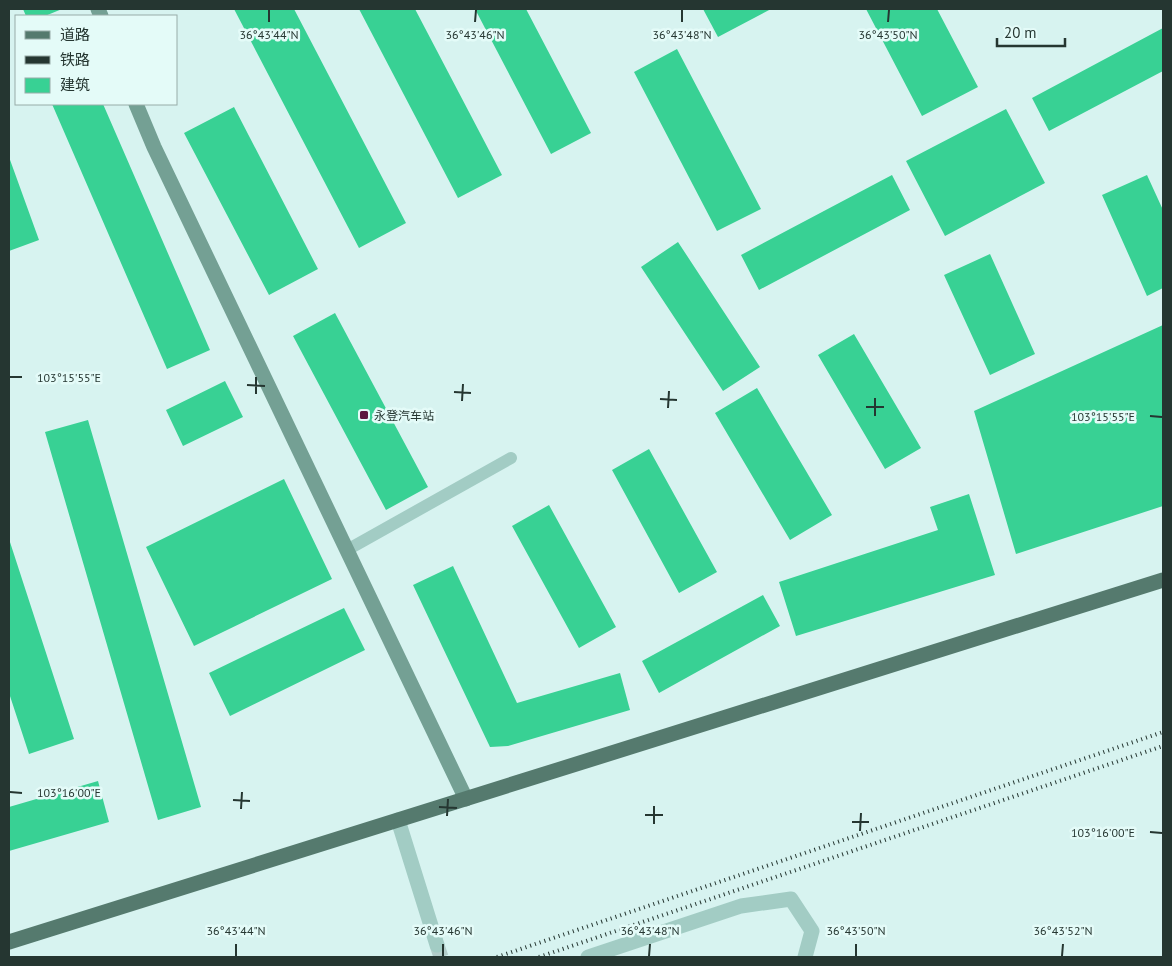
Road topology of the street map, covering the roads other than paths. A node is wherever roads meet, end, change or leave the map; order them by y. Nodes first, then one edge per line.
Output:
1 (136, 105) edge
2 (511, 458) dead end
3 (347, 550) junction
4 (1163, 580) edge
5 (466, 799) junction
6 (398, 820) junction
7 (9, 942) edge
8 (436, 945) tunnel mouth
9 (588, 957) edge
10 (805, 957) edge

1 - 3 street
2 - 3 lane
3 - 5 street
4 - 5 main road
5 - 6 main road
6 - 7 main road
6 - 8 street
9 - 10 street

